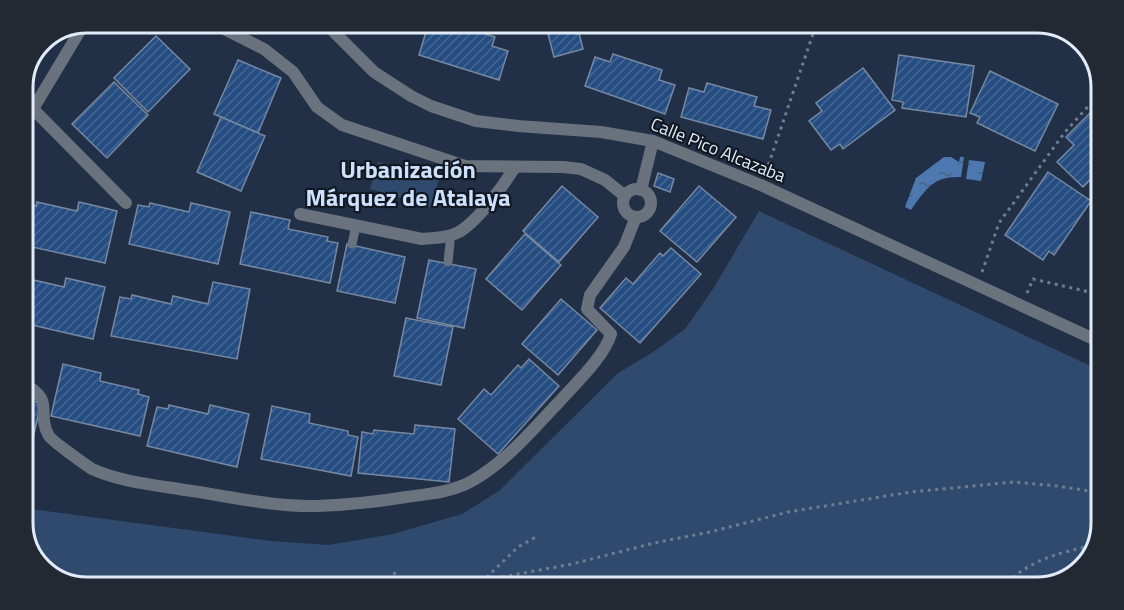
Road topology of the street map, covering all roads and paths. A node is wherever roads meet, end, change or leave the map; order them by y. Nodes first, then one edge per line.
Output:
1 (232, 33) edge
2 (335, 33) edge
3 (813, 33) edge
4 (78, 34) edge
5 (1091, 103) edge
6 (33, 106) edge
7 (33, 119) edge
8 (653, 141) junction
9 (515, 167) junction
10 (761, 185) junction
11 (641, 190) junction
12 (625, 196) junction
13 (126, 203) dead end
14 (300, 214) dead end
15 (636, 217) junction
16 (356, 226) junction
17 (449, 235) junction
18 (352, 244) dead end
19 (448, 262) dead end
20 (978, 285) junction
21 (1091, 292) edge
22 (1022, 306) junction
23 (1091, 338) edge
24 (33, 389) edge
25 (1091, 492) edge
26 (536, 537) dead end
27 (1085, 548) edge
28 (394, 572) dead end
29 (396, 577) edge
30 (487, 577) edge
31 (502, 577) edge
32 (1014, 577) edge

1 - 9 street
2 - 8 street, Calle Pico Alcazaba
3 - 10 path
4 - 6 street
5 - 20 path
7 - 13 street
8 - 10 street, Calle Pico Alcazaba
8 - 11 street
9 - 12 street
9 - 17 street
10 - 20 street, Calle Pico Alcazaba
11 - 12 street
11 - 15 street
12 - 15 street
14 - 16 street
15 - 24 street
16 - 17 street
16 - 18 lane
17 - 19 lane
20 - 22 street, Calle Pico Alcazaba
21 - 22 path
22 - 23 street, Calle Pico Alcazaba
25 - 31 path
26 - 30 path
27 - 32 path
28 - 29 path

